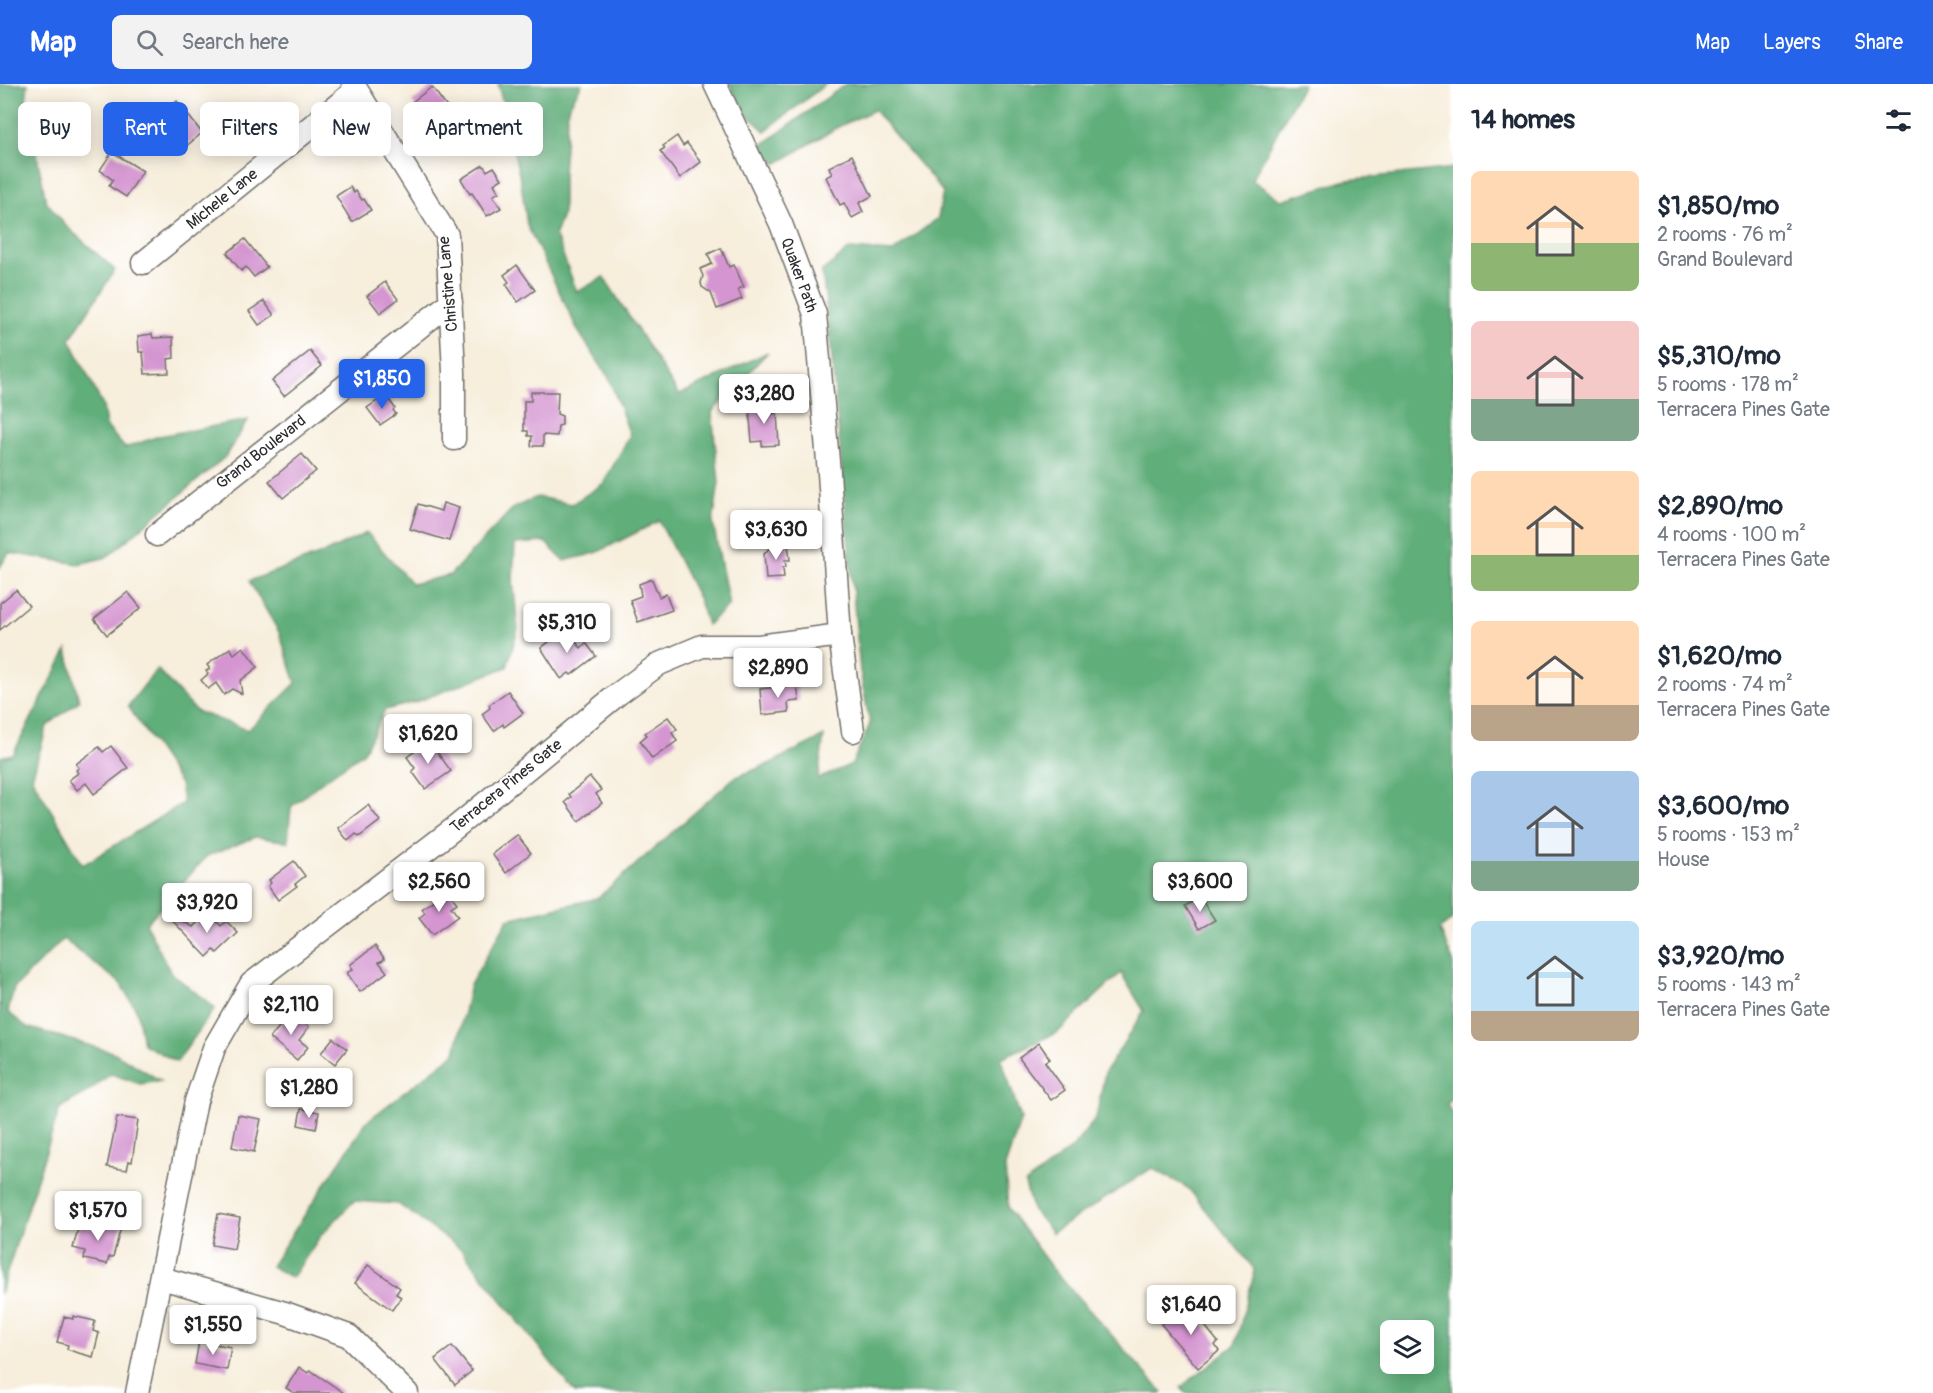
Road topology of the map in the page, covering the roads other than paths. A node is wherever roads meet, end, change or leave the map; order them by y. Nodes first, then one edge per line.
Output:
1 (715, 84) edge
2 (355, 87) edge
3 (143, 263) dead end
4 (451, 302) junction
5 (454, 439) dead end
6 (157, 535) dead end
7 (840, 635) junction
8 (853, 731) dead end
9 (161, 1278) junction
10 (136, 1393) edge
11 (407, 1393) edge

1 - 7 street, Quaker Path
2 - 3 street, Michele Lane
2 - 4 street, Christine Lane
4 - 5 street, Christine Lane
4 - 6 street, Grand Boulevard
7 - 8 street, Quaker Path
7 - 9 street, Terracera Pines Gate
9 - 10 street, Terracera Pines Gate
9 - 11 street

